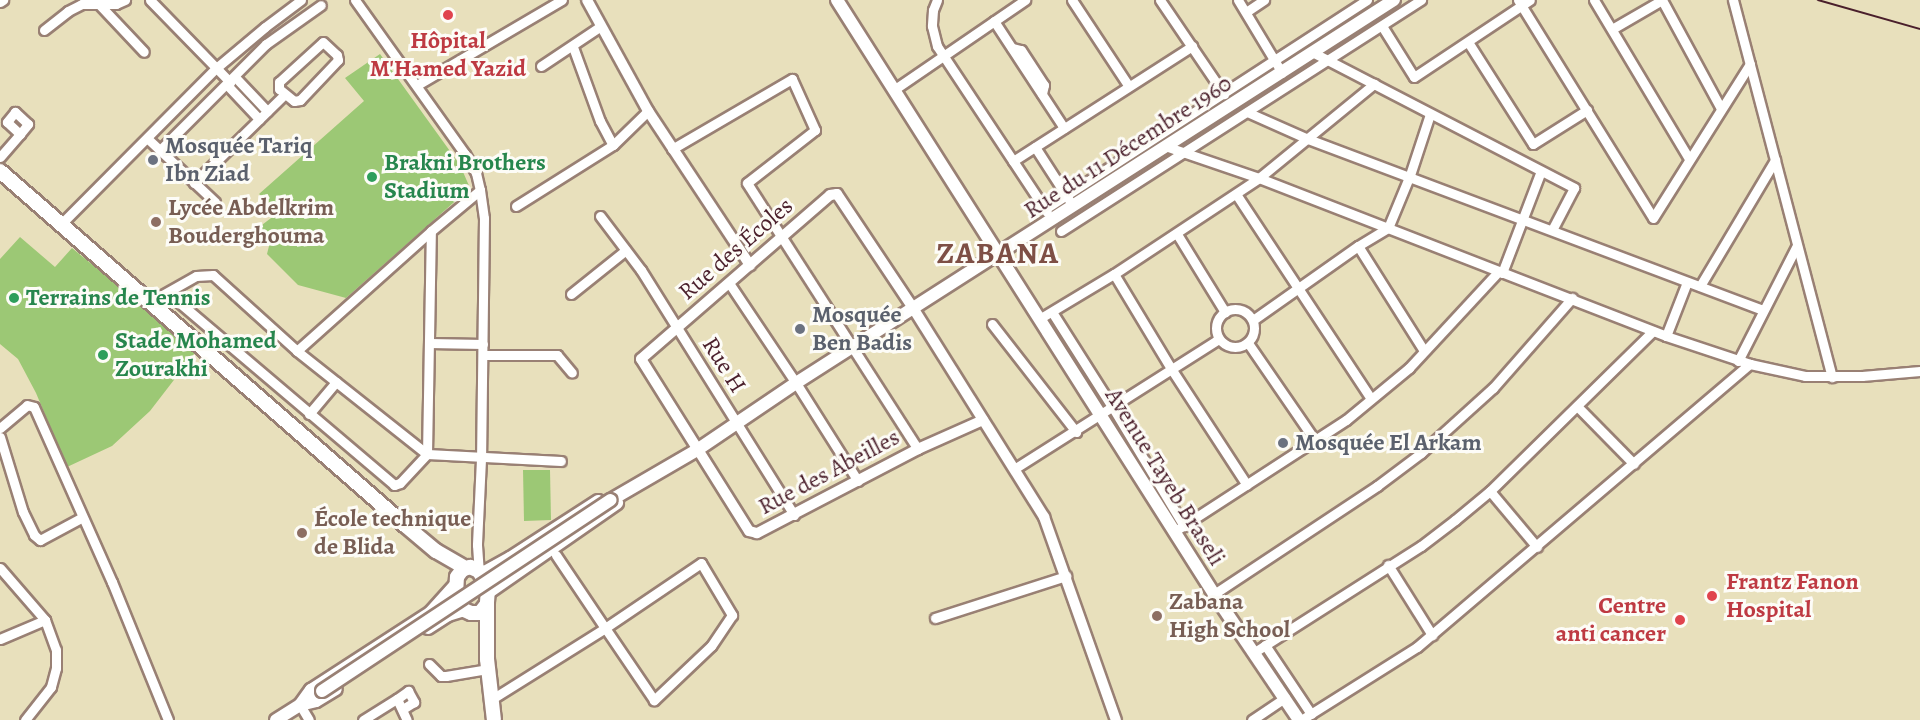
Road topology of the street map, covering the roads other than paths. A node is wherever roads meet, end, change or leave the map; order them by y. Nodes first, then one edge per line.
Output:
1 (125, 0) edge
2 (150, 0) edge
3 (301, 0) edge
4 (355, 0) edge
5 (562, 0) edge
6 (587, 0) edge
7 (837, 0) edge
8 (937, 0) edge
9 (1025, 0) edge
10 (1072, 0) edge
11 (1160, 0) edge
12 (1238, 0) edge
13 (1264, 0) edge
14 (1367, 0) edge
15 (1421, 0) edge
16 (1594, 0) edge
17 (1733, 0) edge
18 (96, 1) edge
19 (1523, 2) edge
20 (1390, 3) edge
21 (321, 6) dead end
22 (1246, 12) junction
23 (994, 21) junction
24 (601, 26) junction
25 (1382, 26) junction
26 (1612, 29) junction
27 (44, 30) dead end
28 (1468, 42) junction
29 (1191, 46) junction
30 (573, 47) junction
31 (144, 52) dead end
32 (1314, 53) junction
33 (943, 54) junction
34 (1328, 60) junction
35 (1274, 61) junction
36 (1750, 64) junction
37 (541, 66) dead end
38 (215, 69) junction
39 (1282, 73) junction
40 (231, 81) junction
41 (1374, 84) junction
42 (417, 85) junction
43 (1128, 85) junction
44 (895, 89) junction
45 (1224, 94) junction
46 (284, 95) junction
47 (1720, 107) junction
48 (1587, 110) junction
49 (267, 111) junction
50 (648, 111) junction
51 (1247, 112) junction
52 (1430, 114) junction
53 (259, 119) junction
54 (1064, 128) junction
55 (20, 134) dead end
56 (148, 139) junction
57 (1308, 139) junction
58 (613, 145) junction
59 (1035, 147) junction
60 (1168, 147) junction
61 (672, 149) junction
62 (160, 150) junction
63 (1188, 152) junction
64 (0, 157) edge
65 (1689, 159) junction
66 (1775, 160) junction
67 (1013, 161) junction
68 (0, 171) edge
69 (1542, 171) junction
70 (1410, 175) junction
71 (1259, 178) junction
72 (194, 183) junction
73 (480, 190) junction
74 (1065, 194) junction
75 (1236, 194) junction
76 (215, 202) dead end
77 (516, 206) dead end
78 (1073, 206) junction
79 (1048, 214) junction
80 (600, 216) dead end
81 (1522, 219) junction
82 (61, 224) junction
83 (1388, 228) junction
84 (1552, 230) junction
85 (431, 231) junction
86 (1061, 231) dead end
87 (1177, 234) junction
88 (782, 237) junction
89 (1358, 246) junction
90 (1796, 247) junction
91 (626, 250) junction
92 (1000, 254) junction
93 (750, 265) junction
94 (1500, 272) junction
95 (1114, 274) junction
96 (1687, 282) junction
97 (729, 283) junction
98 (1700, 286) junction
99 (1298, 287) junction
100 (168, 293) junction
101 (571, 294) dead end
102 (1572, 298) junction
103 (150, 302) junction
104 (913, 308) junction
105 (1763, 310) junction
106 (1052, 312) junction
107 (1225, 312) junction
108 (1039, 319) junction
109 (1253, 320) junction
110 (992, 324) dead end
111 (678, 328) junction
112 (1653, 331) junction
113 (1666, 336) junction
114 (1219, 339) junction
115 (429, 343) junction
116 (1248, 343) junction
117 (483, 345) junction
118 (854, 347) junction
119 (297, 351) junction
120 (1424, 351) junction
121 (483, 356) junction
122 (1738, 361) junction
123 (1750, 364) junction
124 (1172, 370) junction
125 (1920, 371) edge
126 (572, 373) dead end
127 (1832, 377) junction
128 (336, 382) junction
129 (796, 383) junction
130 (1371, 399) junction
131 (1577, 406) junction
132 (1113, 408) junction
133 (309, 414) junction
134 (1102, 416) junction
135 (983, 420) junction
136 (736, 423) junction
137 (0, 428) edge
138 (1076, 432) junction
139 (0, 437) edge
140 (1316, 442) junction
141 (918, 449) junction
142 (697, 450) junction
143 (427, 454) junction
144 (481, 459) junction
145 (561, 460) dead end
146 (1634, 464) junction
147 (1014, 470) junction
148 (858, 481) junction
149 (640, 482) junction
150 (1247, 485) junction
151 (1490, 491) junction
152 (794, 515) junction
153 (81, 518) junction
154 (1180, 529) junction
155 (1537, 547) junction
156 (436, 551) junction
157 (556, 555) dead end
158 (1388, 565) junction
159 (0, 570) edge
160 (474, 570) junction
161 (1066, 576) junction
162 (455, 584) junction
163 (1214, 594) junction
164 (488, 598) junction
165 (466, 611) junction
166 (935, 618) dead end
167 (45, 620) junction
168 (605, 628) junction
169 (1432, 635) junction
170 (0, 639) edge
171 (1265, 645) junction
172 (1253, 653) junction
173 (429, 664) dead end
174 (488, 664) junction
175 (1285, 698) junction
176 (492, 699) junction
177 (300, 705) junction
178 (1311, 714) junction
179 (25, 720) edge
180 (168, 720) edge
181 (276, 720) edge
182 (309, 720) edge
183 (363, 720) edge
184 (407, 720) edge
185 (494, 720) edge
186 (1116, 720) edge
187 (1252, 720) edge
188 (1300, 720) edge

1 - 18 street
2 - 38 street
3 - 38 street
4 - 42 street
5 - 42 street
6 - 24 street
7 - 44 main road, Avenue Tayeb Braseli
8 - 33 street
9 - 23 street
10 - 43 street
11 - 29 street
12 - 22 street
13 - 22 street
14 - 35 street
15 - 25 street
16 - 26 street
17 - 36 street
18 - 27 street
18 - 31 street
19 - 28 street
19 - 48 street
20 - 32 main road, Rue du 11 Décembre 1960
21 - 40 street
22 - 35 street
23 - 33 street
23 - 54 street
24 - 30 street
24 - 50 street
25 - 28 street
25 - 34 street
26 - 47 street
26 - 65 street
28 - 48 street
29 - 43 street
29 - 45 street
30 - 37 street
30 - 58 street
32 - 34 street
32 - 39 main road, Rue du 11 Décembre 1960
33 - 44 street
33 - 67 street
34 - 41 street
34 - 51 street
35 - 39 street
35 - 45 street
36 - 47 street
36 - 66 street
38 - 40 street
38 - 56 street
39 - 60 main road, Rue du 11 Décembre 1960
40 - 49 street
40 - 53 street
40 - 62 street
41 - 52 street
41 - 57 street
42 - 73 street
43 - 54 street
44 - 92 main road, Avenue Tayeb Braseli
45 - 74 street
46 - 46 street
46 - 49 street
47 - 65 street
48 - 65 street
49 - 53 street
50 - 58 street
50 - 61 street
51 - 57 street
51 - 63 street
52 - 69 street
52 - 70 street
53 - 72 street
54 - 59 street
55 - 64 street
56 - 62 street
56 - 82 street
57 - 70 street
57 - 71 street
58 - 77 street
59 - 67 street
59 - 74 street
60 - 63 street
60 - 78 main road, Rue du 11 Décembre 1960
61 - 88 street
61 - 93 street
62 - 72 street
63 - 71 street
63 - 86 street
66 - 90 street
66 - 98 street
67 - 79 street
68 - 82 main road
69 - 81 street
69 - 84 street
70 - 81 street
70 - 83 street
71 - 75 street
71 - 83 street
72 - 76 street
73 - 85 street
73 - 117 street
74 - 78 street
74 - 79 street
75 - 87 street
75 - 99 street
78 - 79 main road, Rue du 11 Décembre 1960
79 - 92 main road, Rue du 11 Décembre 1960
80 - 91 street, Rue H
81 - 84 street
81 - 94 street
82 - 103 main road
83 - 89 street
83 - 94 street
84 - 96 street
85 - 115 street
85 - 119 street
87 - 95 street
87 - 107 street
88 - 93 street, Rue des Écoles
88 - 104 street, Rue des Écoles
88 - 118 street
89 - 99 street
89 - 120 street
90 - 105 street
90 - 127 street
91 - 101 street
91 - 111 street, Rue H
92 - 104 main road, Rue du 11 Décembre 1960
92 - 108 main road, Avenue Tayeb Braseli
93 - 97 street, Rue des Écoles
94 - 102 street
94 - 120 street
95 - 106 street
95 - 124 street
96 - 98 street
96 - 113 street
97 - 111 street, Rue des Écoles
97 - 129 street
98 - 105 street
99 - 109 street
99 - 130 street
100 - 103 street
100 - 119 street
100 - 133 street
102 - 112 street
102 - 163 street
103 - 156 main road
104 - 118 main road, Rue du 11 Décembre 1960
104 - 135 street
105 - 122 street
106 - 108 street
106 - 132 street
107 - 109 street
107 - 114 street
108 - 134 main road, Avenue Tayeb Braseli
109 - 116 street
110 - 138 street
111 - 136 street, Rue H
111 - 142 street, Rue des Écoles
112 - 113 street
112 - 131 street
113 - 122 street
114 - 116 street
114 - 124 street
115 - 117 street
115 - 143 street
116 - 140 street
117 - 121 street
118 - 129 main road, Rue du 11 Décembre 1960
118 - 141 street
119 - 128 street
120 - 130 street
121 - 126 street
121 - 144 street
122 - 123 street
123 - 127 street
123 - 146 street
124 - 132 street
124 - 150 street
125 - 127 street
128 - 133 street
128 - 143 street
129 - 136 main road, Rue du 11 Décembre 1960
129 - 148 street
130 - 140 street
131 - 146 street
131 - 151 street
132 - 134 street
132 - 154 street
133 - 143 street
134 - 138 street
134 - 154 main road, Avenue Tayeb Braseli
135 - 141 street, Rue des Abeilles
135 - 147 street
136 - 142 main road, Rue du 11 Décembre 1960
136 - 152 street, Rue H
137 - 153 street
138 - 147 street
139 - 153 street
140 - 150 street
141 - 148 street, Rue des Abeilles
142 - 149 main road, Rue du 11 Décembre 1960
142 - 152 street, Rue des Abeilles
143 - 144 street
144 - 145 street
144 - 160 street
146 - 155 street
147 - 161 street
148 - 152 street, Rue des Abeilles
149 - 160 main road, Rue du 11 Décembre 1960
149 - 164 main road, Rue du 11 Décembre 1960
149 - 177 main road, Rue du 11 Décembre 1960, bridge
150 - 154 street
151 - 155 street
151 - 158 street
153 - 180 street
154 - 163 main road, Avenue Tayeb Braseli
155 - 169 street
156 - 160 main road
156 - 162 main road
157 - 168 street
158 - 169 street
158 - 171 street
159 - 167 street
160 - 162 main road
160 - 164 main road
161 - 166 street
161 - 186 street
162 - 165 main road
162 - 177 main road, Rue du 11 Décembre 1960
163 - 172 main road, Avenue Tayeb Braseli
164 - 165 main road
164 - 174 main road
165 - 174 main road
165 - 177 main road, Rue du 11 Décembre 1960
167 - 170 street
167 - 179 street
168 - 168 street
168 - 176 street
169 - 178 street
171 - 172 street
171 - 178 street
172 - 175 main road, Avenue Tayeb Braseli
173 - 174 street
174 - 176 main road
175 - 187 street
175 - 188 main road, Avenue Tayeb Braseli
176 - 185 main road
177 - 181 main road, Rue du 11 Décembre 1960
177 - 182 street
178 - 188 street
183 - 184 street

